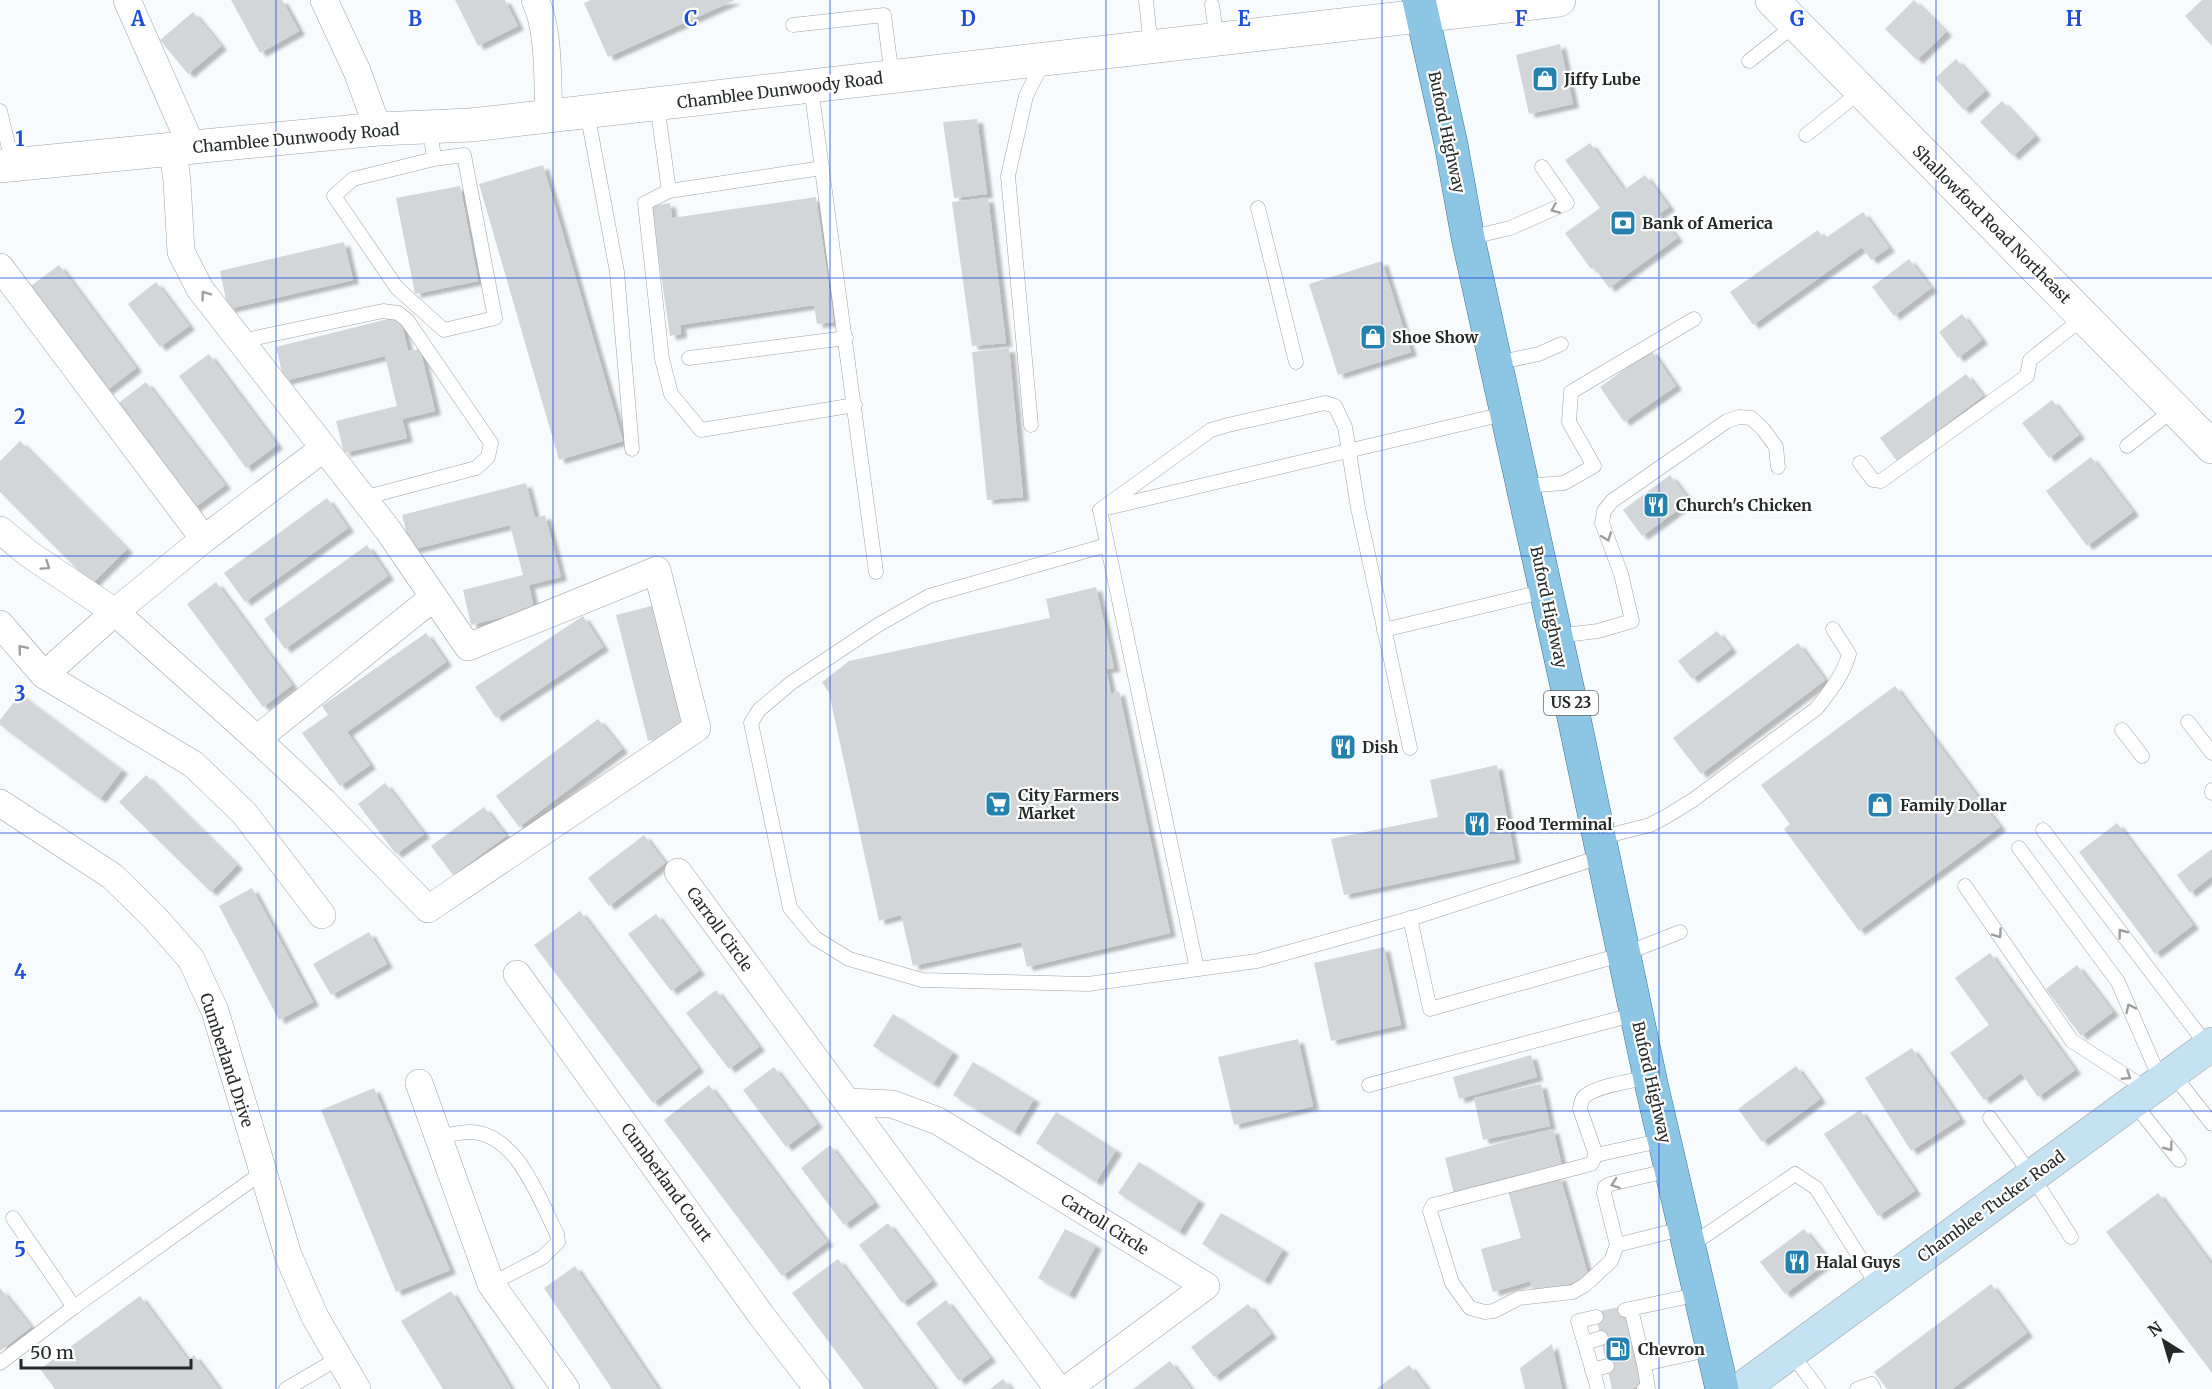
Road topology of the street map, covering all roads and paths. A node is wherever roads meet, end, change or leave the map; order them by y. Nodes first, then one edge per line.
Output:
1 (128, 0) edge
2 (324, 0) edge
3 (535, 0) edge
4 (1146, 0) edge
5 (1558, 0) edge
6 (1772, 0) edge
7 (1212, 5) dead end
8 (1421, 8) edge
9 (1796, 24) junction
10 (793, 25) dead end
11 (1217, 40) junction
12 (1151, 48) junction
13 (1044, 60) junction
14 (1749, 61) dead end
15 (892, 77) junction
16 (811, 87) junction
17 (1861, 91) junction
18 (657, 104) junction
19 (0, 111) edge
20 (587, 112) junction
21 (549, 116) junction
22 (378, 129) junction
23 (1806, 135) dead end
24 (432, 144) junction
25 (181, 148) junction
26 (7, 165) edge
27 (1542, 167) dead end
28 (822, 168) junction
29 (669, 191) junction
30 (1258, 208) dead end
31 (1468, 238) junction
32 (0, 267) edge
33 (2084, 317) junction
34 (1694, 319) dead end
35 (846, 338) junction
36 (241, 341) junction
37 (1561, 344) dead end
38 (689, 358) dead end
39 (1296, 362) dead end
40 (1496, 363) junction
41 (855, 405) junction
42 (2174, 409) junction
43 (1508, 413) junction
44 (1031, 425) dead end
45 (2127, 446) dead end
46 (2212, 447) edge
47 (324, 448) junction
48 (632, 449) dead end
49 (1349, 452) junction
50 (1860, 463) dead end
51 (1778, 467) dead end
52 (1523, 486) junction
53 (363, 498) junction
54 (1100, 510) junction
55 (0, 530) edge
56 (204, 539) junction
57 (1107, 544) junction
58 (876, 572) dead end
59 (1546, 591) junction
60 (434, 597) junction
61 (115, 612) junction
62 (0, 624) edge
63 (1833, 629) dead end
64 (1384, 630) junction
65 (1556, 636) junction
66 (44, 675) junction
67 (2188, 722) dead end
68 (2122, 730) dead end
69 (257, 739) junction
70 (1410, 748) dead end
71 (2212, 753) edge
72 (2142, 756) dead end
73 (0, 803) edge
74 (2043, 830) dead end
75 (1601, 847) junction
76 (2019, 848) dead end
77 (678, 872) dead end
78 (1965, 886) dead end
79 (322, 915) dead end
80 (1410, 918) junction
81 (1680, 932) dead end
82 (1624, 954) junction
83 (1197, 969) junction
84 (517, 974) dead end
85 (1636, 1014) junction
86 (2211, 1047) edge
87 (1650, 1077) junction
88 (418, 1083) dead end
89 (1369, 1085) dead end
90 (2154, 1086) junction
91 (848, 1102) junction
92 (1990, 1118) dead end
93 (2212, 1124) edge
94 (438, 1137) junction
95 (1596, 1155) junction
96 (1668, 1155) junction
97 (2179, 1160) dead end
98 (263, 1172) junction
99 (2032, 1176) junction
100 (13, 1218) dead end
101 (1687, 1238) junction
102 (2071, 1238) dead end
103 (1617, 1245) junction
104 (491, 1284) junction
105 (1879, 1288) junction
106 (1700, 1294) junction
107 (74, 1307) junction
108 (1596, 1317) dead end
109 (1601, 1338) dead end
110 (1585, 1343) junction
111 (1712, 1348) junction
112 (1791, 1353) junction
113 (339, 1358) junction
114 (1640, 1360) junction
115 (0, 1363) edge
116 (1607, 1366) dead end
117 (1592, 1370) junction
118 (286, 1389) edge
119 (357, 1389) edge
120 (566, 1389) edge
121 (818, 1389) edge
122 (1058, 1389) edge
123 (1067, 1389) edge
124 (1598, 1389) edge
125 (1644, 1389) edge
126 (1722, 1389) edge
127 (1741, 1389) edge
128 (1818, 1389) edge
129 (1857, 1389) edge
130 (1874, 1389) edge

1 - 25 street
2 - 22 street
3 - 21 street
4 - 12 lane
5 - 8 street, Chamblee Dunwoody Road
6 - 9 street, Shallowford Road Northeast
7 - 11 lane
8 - 11 street, Chamblee Dunwoody Road
8 - 31 main road, Buford Highway / US 23
9 - 14 lane
9 - 17 street, Shallowford Road Northeast
10 - 15 lane
11 - 12 street, Chamblee Dunwoody Road
12 - 13 street, Chamblee Dunwoody Road
13 - 15 street, Chamblee Dunwoody Road
13 - 44 lane
15 - 16 street, Chamblee Dunwoody Road
16 - 18 street, Chamblee Dunwoody Road
16 - 28 lane
17 - 23 lane
17 - 33 street, Shallowford Road Northeast
18 - 20 street, Chamblee Dunwoody Road
18 - 29 lane
19 - 26 lane
20 - 21 street, Chamblee Dunwoody Road
20 - 48 lane
21 - 24 street, Chamblee Dunwoody Road
22 - 24 street, Chamblee Dunwoody Road
22 - 25 street, Chamblee Dunwoody Road
24 - 24 lane
25 - 26 street, Chamblee Dunwoody Road
36 -> 25 street
27 -> 31 lane
28 - 29 lane
28 - 35 lane
29 - 41 lane
30 - 39 lane
31 - 40 main road, Buford Highway / US 23
32 - 56 street
33 - 42 street, Shallowford Road Northeast
33 - 50 lane
34 - 52 lane
35 - 38 lane
35 - 41 lane
36 - 47 street
36 - 53 lane
37 - 40 lane
40 - 43 main road, Buford Highway / US 23
41 - 58 lane
42 - 45 lane
42 - 46 street, Shallowford Road Northeast
43 - 49 lane
43 - 52 main road, Buford Highway / US 23
47 - 53 street
47 - 56 street
49 - 54 lane
49 - 54 lane
49 - 64 lane
51 -> 65 lane
52 - 59 main road, Buford Highway / US 23
53 - 60 street
54 - 57 lane
55 -> 61 street
56 - 61 street
57 - 83 lane
57 - 83 lane
59 - 64 lane
59 - 65 main road, Buford Highway / US 23
60 - 69 street
60 - 69 street
61 - 66 street
61 - 69 street
66 -> 62 street
63 - 75 lane
64 - 70 lane
65 - 75 main road, Buford Highway / US 23
66 - 79 street
67 - 71 lane
68 - 72 lane
73 - 98 street, Cumberland Drive
86 -> 74 lane
75 - 80 lane
75 - 82 main road, Buford Highway / US 23
90 -> 76 lane
77 - 91 street, Carroll Circle
78 -> 90 lane
80 - 82 lane
80 - 83 lane
81 - 82 lane
82 - 85 main road, Buford Highway / US 23
84 - 121 street, Cumberland Court
85 - 87 main road, Buford Highway / US 23
85 - 89 lane
86 - 90 main road, Chamblee Tucker Road
87 - 95 lane
87 - 96 main road, Buford Highway / US 23
88 - 94 street
90 - 93 lane
90 -> 97 lane
90 - 99 main road, Chamblee Tucker Road
91 - 122 street, Carroll Circle
91 - 123 street, Carroll Circle
92 - 99 lane
94 - 104 street
94 - 104 lane
95 - 96 lane
95 - 103 lane
96 - 101 main road, Buford Highway / US 23
96 -> 103 lane
98 - 107 lane
98 - 113 street, Cumberland Drive
99 - 102 lane
99 - 105 main road, Chamblee Tucker Road
100 - 107 lane
101 - 103 lane
101 - 105 lane
101 - 106 main road, Buford Highway / US 23
104 - 120 street
105 - 112 main road, Chamblee Tucker Road
106 - 111 main road, Buford Highway / US 23
106 - 114 lane
107 - 115 lane
108 - 110 lane
109 - 110 lane
110 - 117 lane
111 - 114 lane
111 - 126 main road, Buford Highway / US 23
112 - 127 main road, Chamblee Tucker Road
112 - 128 lane
113 - 118 lane
113 - 119 street, Cumberland Drive
114 - 125 lane
116 - 117 lane
117 - 124 lane
129 - 130 lane

